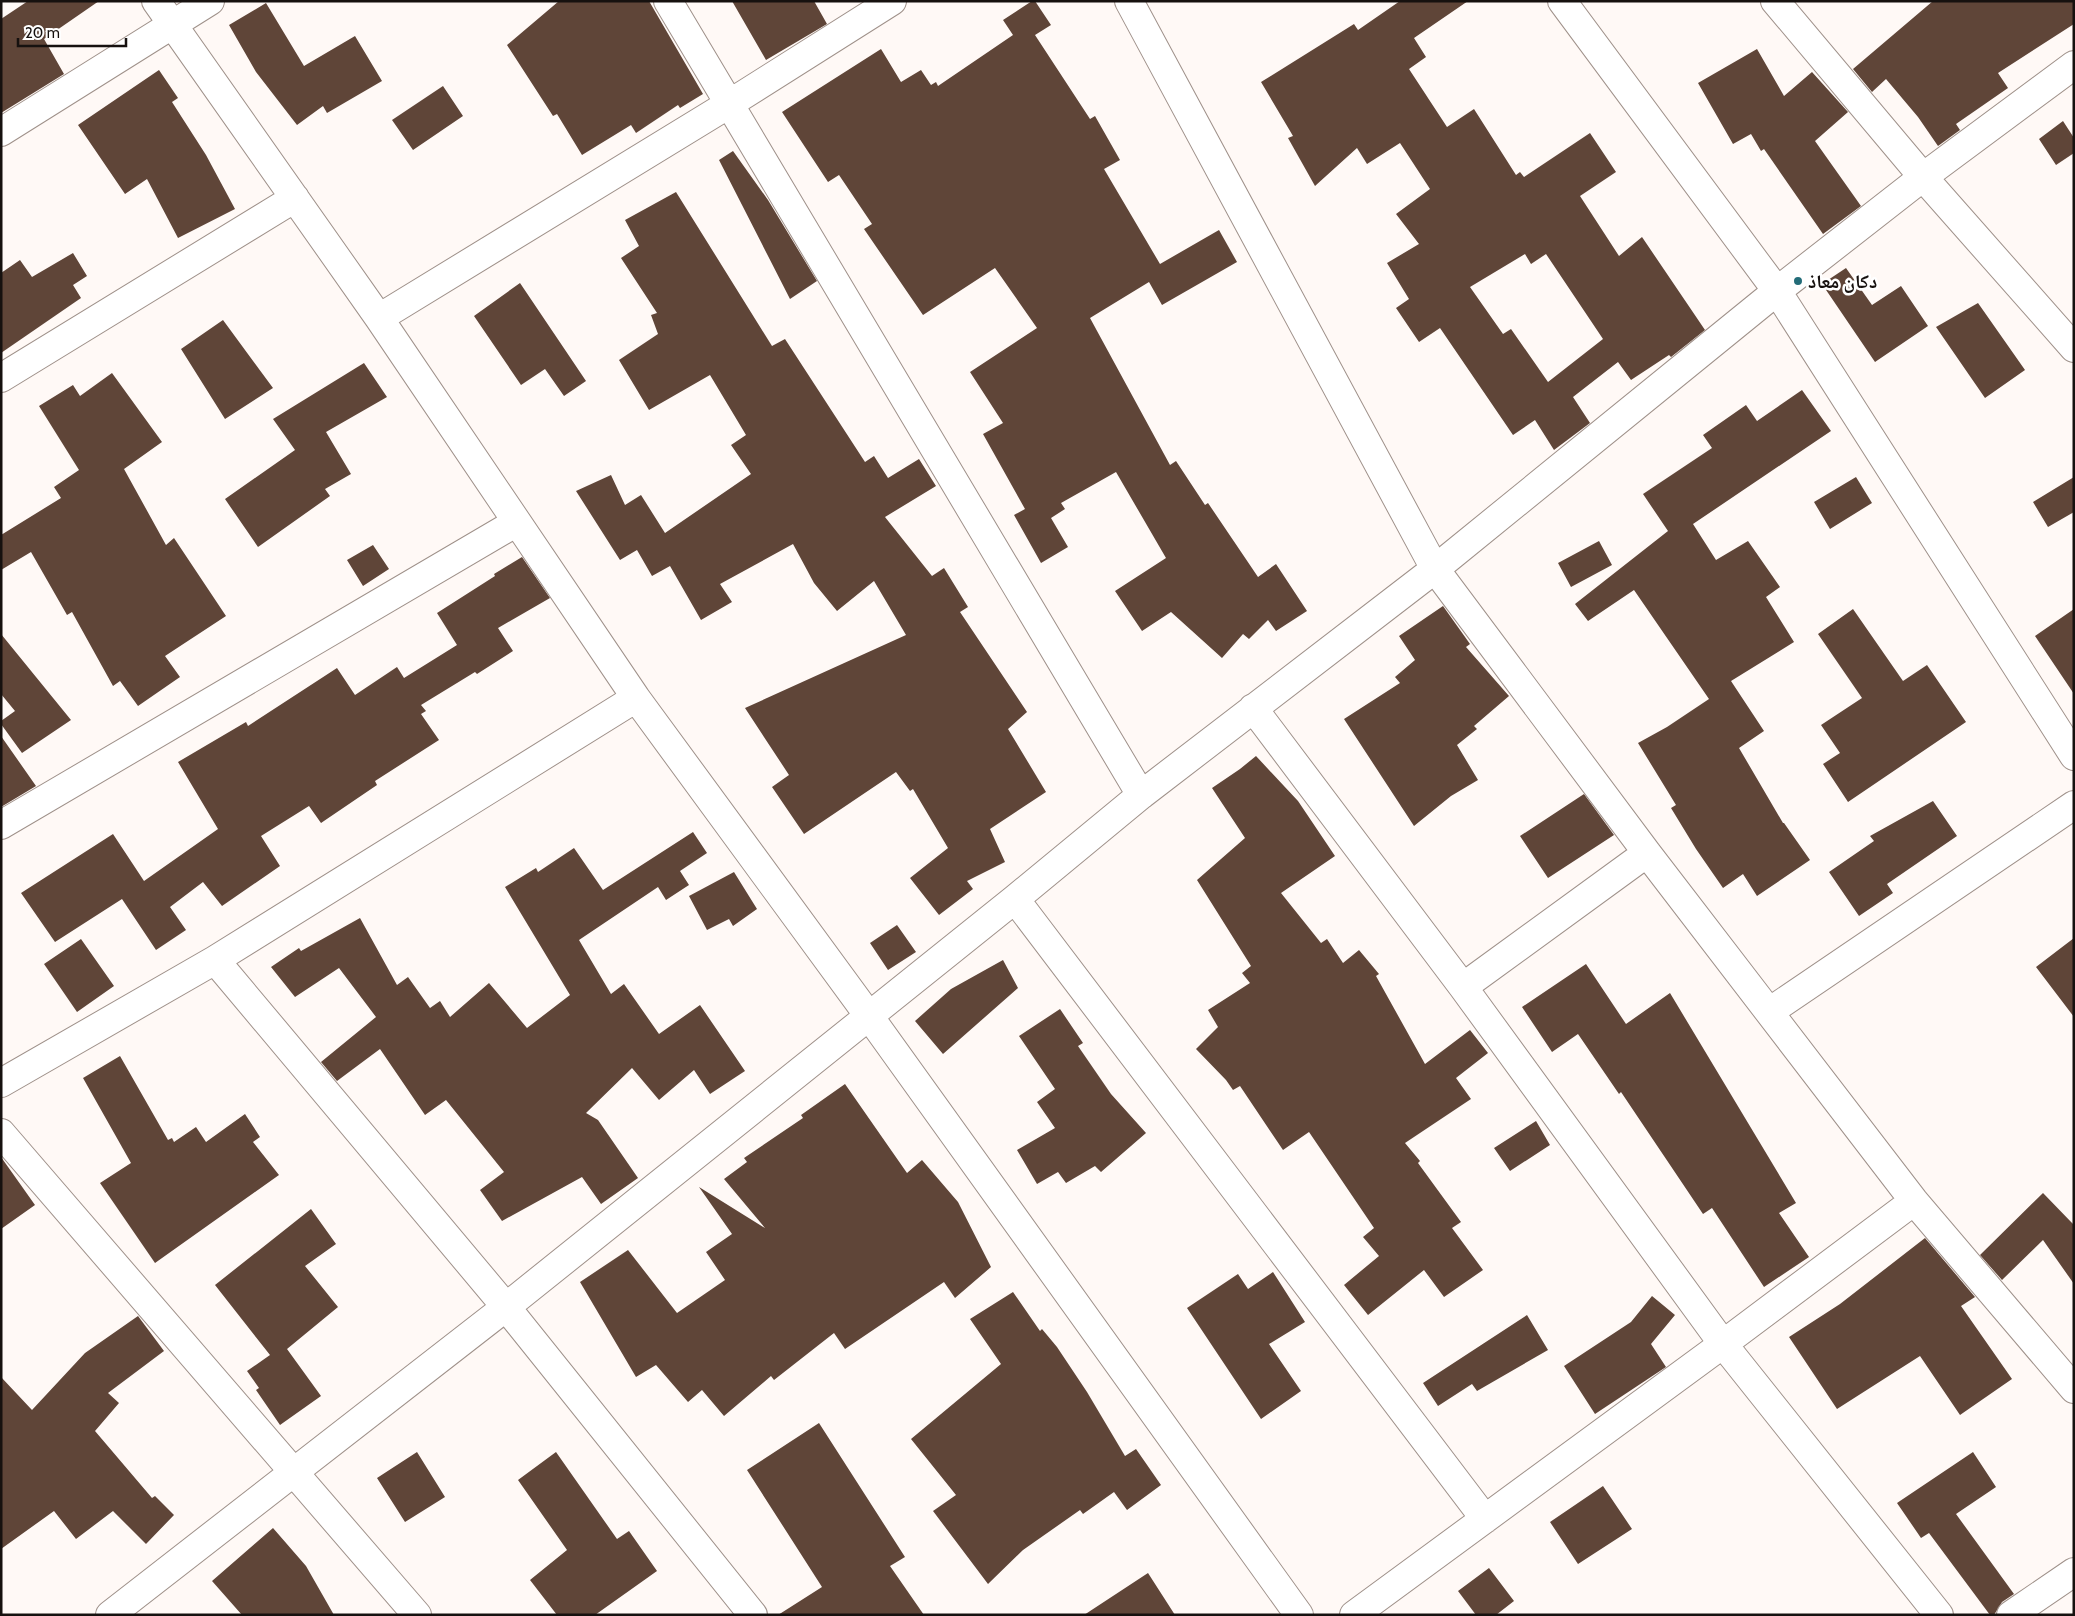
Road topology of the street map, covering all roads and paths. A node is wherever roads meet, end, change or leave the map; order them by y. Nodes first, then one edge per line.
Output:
1 (156, 1) edge
2 (210, 1) edge
3 (668, 1) edge
4 (892, 1) edge
5 (1129, 1) edge
6 (1562, 1) edge
7 (1775, 1) edge
8 (172, 26) junction
9 (2074, 65) edge
10 (729, 104) junction
11 (1, 132) edge
12 (1923, 177) junction
13 (295, 198) junction
14 (1777, 291) junction
15 (378, 318) junction
16 (2074, 348) edge
17 (1, 378) edge
18 (517, 522) junction
19 (1435, 569) junction
20 (636, 698) junction
21 (1253, 708) junction
22 (2074, 756) edge
23 (1141, 795) junction
24 (2074, 805) edge
25 (1, 825) edge
26 (1647, 854) junction
27 (1015, 899) junction
28 (215, 960) junction
29 (1463, 987) junction
30 (1769, 1012) junction
31 (869, 1016) junction
32 (1, 1083) edge
33 (1, 1133) edge
34 (1914, 1201) junction
35 (506, 1306) junction
36 (1723, 1344) junction
37 (2073, 1388) edge
38 (293, 1472) junction
39 (1485, 1519) junction
40 (2074, 1572) edge
41 (110, 1615) edge
42 (417, 1615) edge
43 (753, 1615) edge
44 (1299, 1615) edge
45 (1354, 1615) edge
46 (1939, 1615) edge
47 (2011, 1615) edge

1 - 8 street
2 - 8 street
3 - 10 street
4 - 10 street
5 - 19 street
6 - 14 street
7 - 12 street
8 - 11 street
8 - 13 street
9 - 12 street
10 - 15 street
10 - 23 street
12 - 14 street
12 - 16 street
13 - 15 street
13 - 17 street
14 - 19 street
14 - 22 street
15 - 18 street
18 - 20 street
18 - 25 street
19 - 21 street
19 - 26 street
20 - 28 street
20 - 31 street
21 - 23 street
21 - 29 street
23 - 27 street
24 - 30 street
26 - 29 street
26 - 30 street
27 - 31 street
27 - 39 street
28 - 32 street
28 - 35 street
29 - 36 street
30 - 34 street
31 - 35 street
31 - 44 street
33 - 38 street
34 - 36 street
34 - 37 street
35 - 38 street
35 - 43 street
36 - 39 street
36 - 46 street
38 - 41 street
38 - 42 street
39 - 45 street
40 - 47 street

